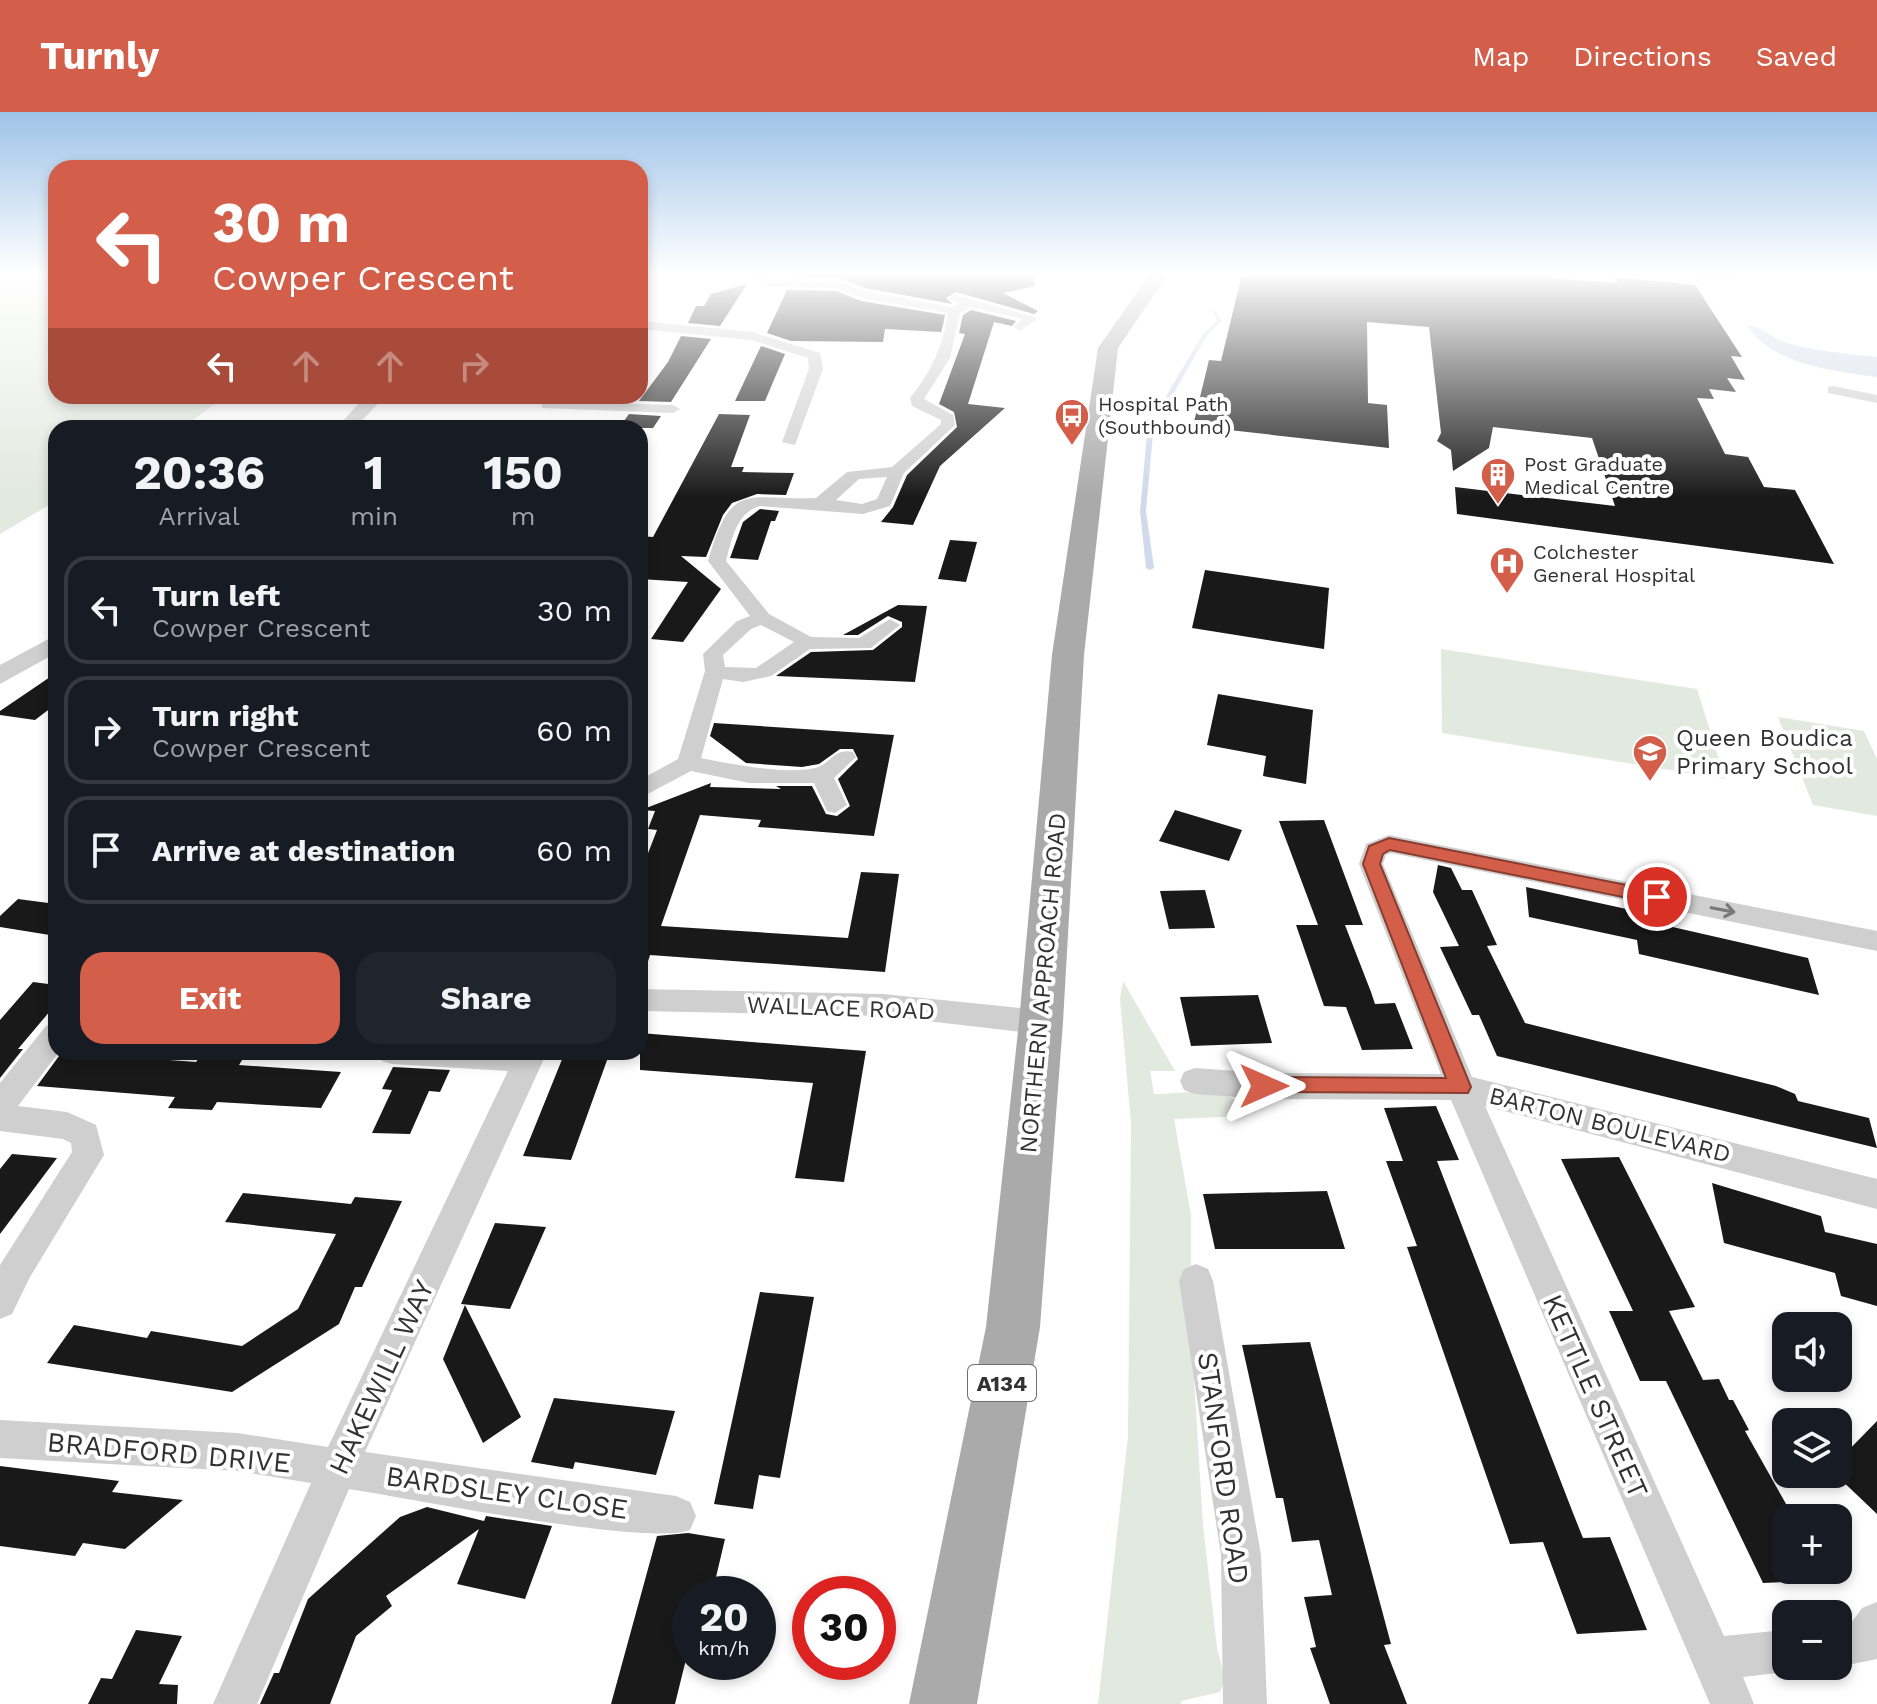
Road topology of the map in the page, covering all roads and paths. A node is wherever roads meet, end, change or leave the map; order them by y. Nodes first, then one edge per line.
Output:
1 (801, 348) edge
2 (946, 348) edge
3 (1108, 348) edge
4 (1833, 390) dead end
5 (1877, 399) edge
6 (368, 404) edge
7 (569, 404) edge
8 (630, 404) edge
9 (547, 405) dead end
10 (673, 409) dead end
11 (353, 420) edge
12 (790, 442) dead end
13 (897, 471) junction
14 (817, 503) junction
15 (762, 618) junction
16 (890, 625) dead end
17 (805, 643) junction
18 (48, 647) edge
19 (715, 671) junction
20 (0, 676) edge
21 (845, 757) dead end
22 (688, 763) junction
23 (822, 776) junction
24 (648, 786) edge
25 (835, 805) dead end
26 (1877, 941) edge
27 (648, 1000) edge
28 (1041, 1022) junction
29 (48, 1044) edge
30 (528, 1060) edge
31 (1195, 1081) dead end
32 (1461, 1087) junction
33 (0, 1106) edge
34 (0, 1117) edge
35 (1877, 1194) edge
36 (1196, 1281) dead end
37 (0, 1302) edge
38 (0, 1439) edge
39 (338, 1468) junction
40 (676, 1516) dead end
41 (1877, 1623) edge
42 (1852, 1644) edge
43 (1772, 1653) edge
44 (1712, 1659) junction
45 (235, 1704) edge
46 (943, 1704) edge
47 (1245, 1704) edge
48 (1732, 1704) edge

1 - 12 street
2 - 13 street
3 - 28 main road, NORTHERN APPROACH ROAD / A134
4 - 5 street
6 - 11 street
7 - 9 street
8 - 10 street
13 - 14 street
13 - 14 street
14 - 15 street
15 - 17 street
15 - 19 street
16 - 17 street
17 - 19 street
18 - 20 street
19 - 22 street
21 - 23 street
22 - 23 street
22 - 24 street
23 - 25 street
32 -> 26 street, KETTLE STREET
27 - 28 street, WALLACE ROAD
28 - 46 main road, NORTHERN APPROACH ROAD / A134
29 - 33 street
30 - 39 street, HAKEWILL WAY
31 - 32 street, BARTON BOULEVARD
32 - 35 street, BARTON BOULEVARD
32 - 44 street, KETTLE STREET
34 - 37 street
36 - 47 street, STANFORD ROAD
38 - 39 street, BRADFORD DRIVE
39 - 40 street, BARDSLEY CLOSE
39 - 45 street, HAKEWILL WAY
41 - 42 street
43 - 44 street
44 - 48 street, KETTLE STREET

